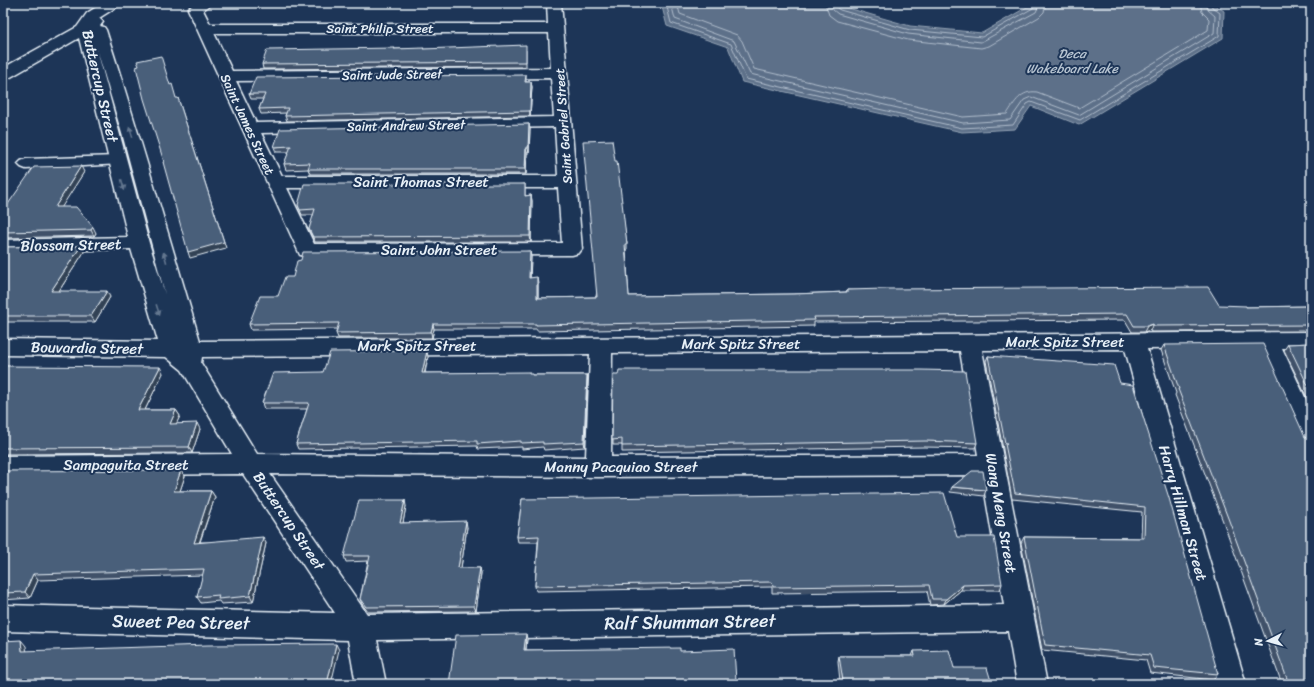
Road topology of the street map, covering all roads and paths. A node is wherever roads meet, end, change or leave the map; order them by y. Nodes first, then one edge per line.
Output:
1 (113, 3) edge
2 (205, 3) edge
3 (554, 3) edge
4 (91, 22) junction
5 (556, 28) junction
6 (204, 29) junction
7 (559, 73) junction
8 (3, 75) edge
9 (226, 76) junction
10 (562, 122) junction
11 (250, 128) junction
12 (117, 161) junction
13 (26, 164) dead end
14 (275, 182) junction
15 (567, 182) junction
16 (139, 243) junction
17 (3, 246) edge
18 (572, 249) joint
19 (307, 250) joint
20 (1267, 340) junction
21 (1311, 340) edge
22 (1134, 341) junction
23 (970, 343) junction
24 (601, 345) junction
25 (3, 347) edge
26 (184, 354) junction
27 (1311, 435) edge
28 (250, 464) junction
29 (993, 465) junction
30 (3, 466) edge
31 (598, 467) junction
32 (3, 618) edge
33 (1020, 618) junction
34 (360, 627) junction
35 (371, 684) edge
36 (1032, 684) edge
37 (1231, 684) edge

1 - 4 street
2 - 6 street, Saint James Street
3 - 5 street, Saint Gabriel Street
4 - 8 street
4 - 12 street, Buttercup Street
26 -> 4 street, Buttercup Street
5 - 6 street, Saint Philip Street
5 - 7 street, Saint Gabriel Street
6 - 9 street, Saint James Street
7 - 9 street, Saint Jude Street
7 - 10 street, Saint Gabriel Street
9 - 11 street, Saint James Street
10 - 11 street, Saint Andrew Street
10 - 15 street, Saint Gabriel Street
11 - 14 street, Saint James Street
12 - 13 lane
12 -> 16 street, Buttercup Street
14 - 15 street, Saint Thomas Street
14 - 19 street, Saint James Street
15 - 18 street, Saint Gabriel Street
16 - 17 street, Blossom Street
16 -> 26 street, Buttercup Street
18 - 19 street, Saint John Street
20 - 21 street, Mark Spitz Street
20 - 22 street, Mark Spitz Street
20 - 27 street
22 - 23 street, Mark Spitz Street
22 - 37 street, Harry Hillman Street
23 - 24 street, Mark Spitz Street
23 - 29 street, Wang Meng Street
24 - 26 street, Mark Spitz Street
24 - 31 street
25 - 26 street, Bouvardia Street
26 - 28 street, Buttercup Street
28 - 30 street, Sampaguita Street
28 - 31 street, Manny Pacquiao Street
28 - 34 street, Buttercup Street
29 - 31 street, Manny Pacquiao Street
29 - 33 street, Wang Meng Street
32 - 34 street, Sweet Pea Street
33 - 34 street, Ralf Shumman Street
33 - 36 street, Wang Meng Street
34 - 35 street, Buttercup Street

